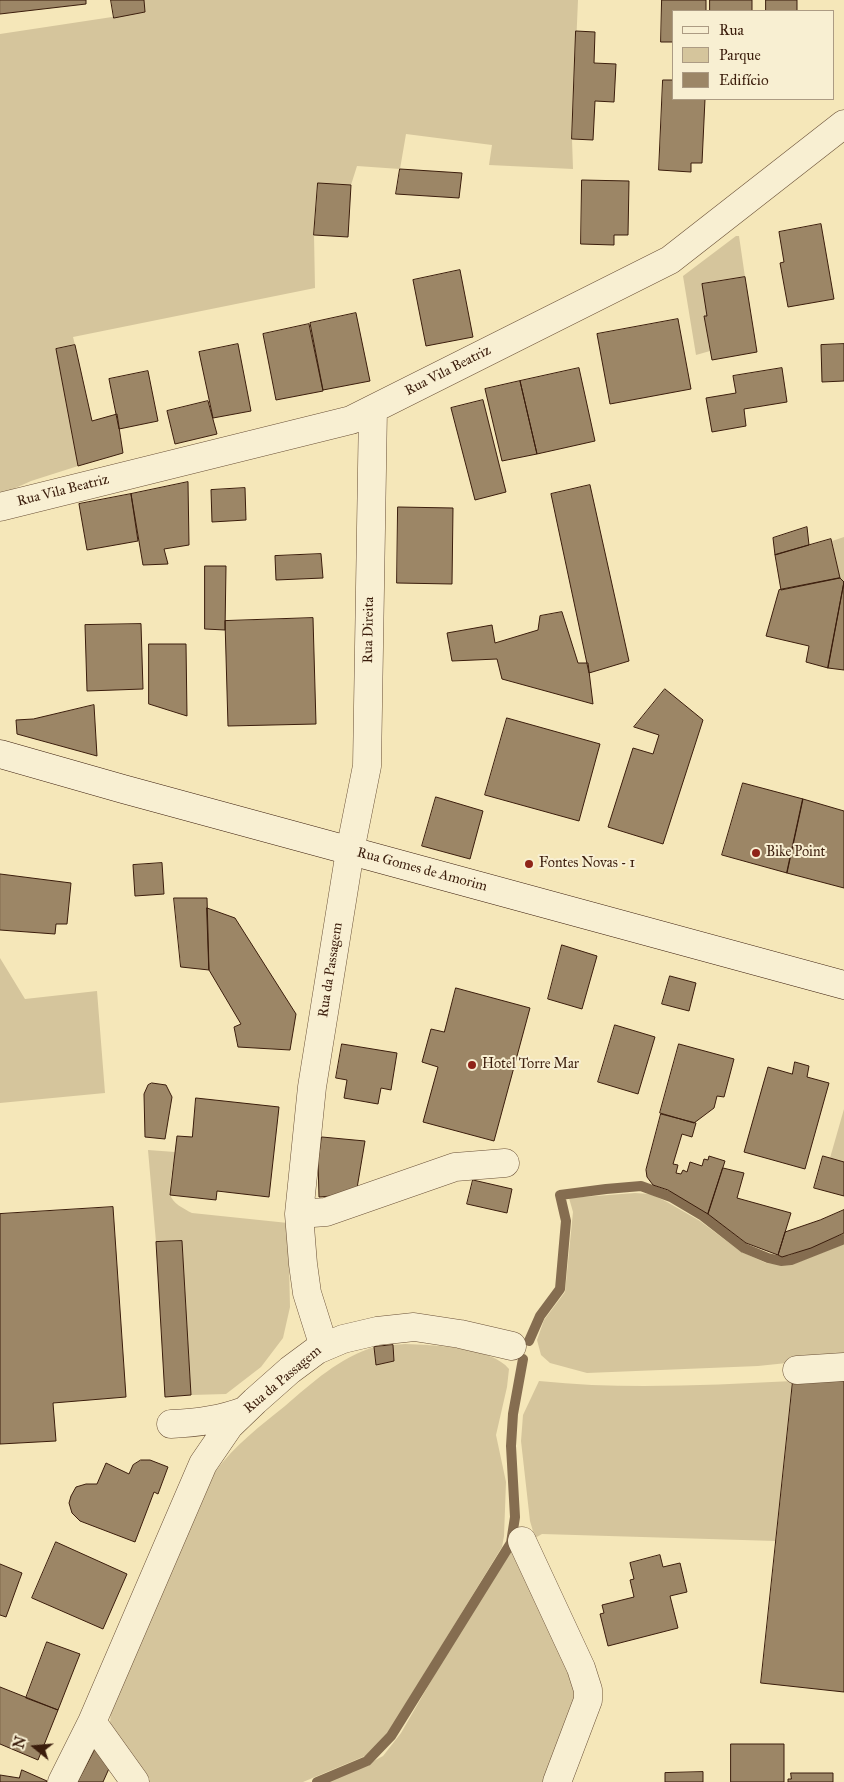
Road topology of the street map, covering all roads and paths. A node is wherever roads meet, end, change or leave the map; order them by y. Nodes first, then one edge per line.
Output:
1 (844, 124) edge
2 (372, 409) junction
3 (0, 507) edge
4 (0, 754) edge
5 (350, 850) junction
6 (844, 985) edge
7 (505, 1163) dead end
8 (299, 1214) junction
9 (512, 1346) dead end
10 (324, 1347) junction
11 (844, 1368) edge
12 (797, 1370) dead end
13 (245, 1411) junction
14 (171, 1424) dead end
15 (522, 1541) dead end
16 (92, 1722) junction
17 (62, 1782) edge
18 (135, 1782) edge
19 (557, 1782) edge

1 - 2 street, Rua Vila Beatriz
2 - 3 street, Rua Vila Beatriz
2 - 5 street, Rua Direita
4 - 5 street, Rua Gomes de Amorim
5 - 6 street, Rua Gomes de Amorim
5 - 8 street, Rua da Passagem
7 - 8 street
8 - 10 street, Rua da Passagem
9 - 10 street
10 - 13 street, Rua da Passagem
11 - 12 street
13 - 14 street
13 - 16 street, Rua da Passagem
15 - 19 street
16 - 17 street, Rua da Passagem
16 - 18 street

